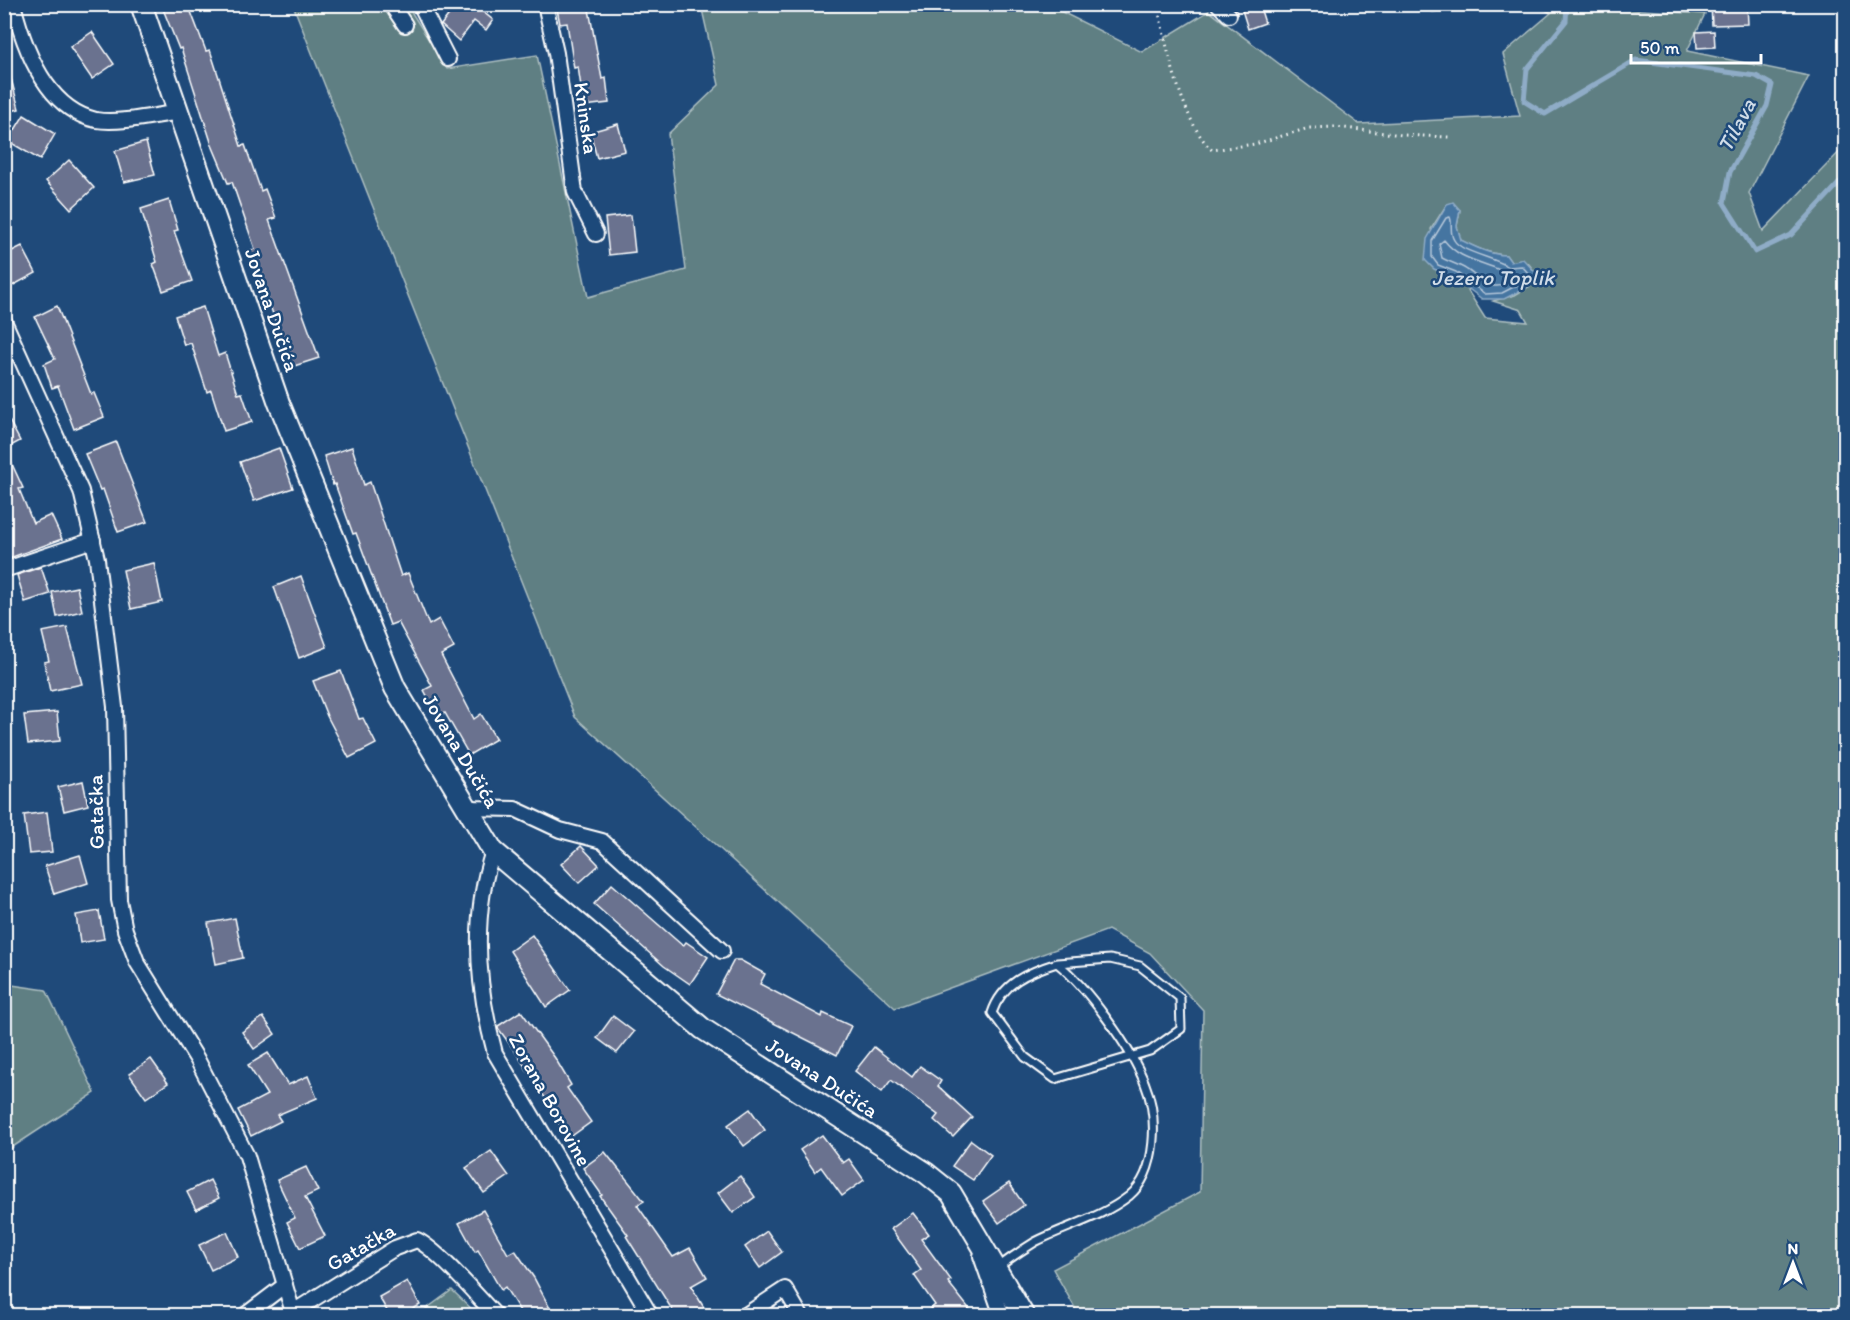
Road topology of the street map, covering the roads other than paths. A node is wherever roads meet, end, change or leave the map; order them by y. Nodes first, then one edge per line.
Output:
1 (13, 4) edge
2 (141, 4) edge
3 (391, 4) edge
4 (420, 4) edge
5 (545, 4) edge
6 (1218, 4) edge
7 (1229, 15) dead end
8 (405, 25) dead end
9 (448, 59) dead end
10 (180, 112) junction
11 (596, 234) dead end
12 (4, 321) edge
13 (93, 540) junction
14 (4, 570) edge
15 (468, 808) junction
16 (494, 851) junction
17 (722, 951) dead end
18 (1057, 963) junction
19 (1130, 1054) junction
20 (970, 1225) junction
21 (997, 1268) junction
22 (285, 1285) junction
23 (294, 1314) edge
24 (244, 1316) edge
25 (496, 1316) edge
26 (651, 1316) edge
27 (744, 1316) edge
28 (801, 1316) edge
29 (1002, 1316) edge
30 (1024, 1316) edge

1 - 10 street
2 - 10 main road, Jovana Dučića
3 - 8 street
4 - 9 street
5 - 11 street, Kninska
6 - 7 street
10 - 15 main road, Jovana Dučića
12 - 13 street, Gatačka
13 - 14 street
13 - 22 street, Gatačka
15 - 16 main road, Jovana Dučića
15 - 17 street
16 - 20 main road, Jovana Dučića
16 - 26 street, Zorana Borovine
18 - 19 lane
18 - 19 lane
18 - 19 lane
19 - 21 lane
20 - 21 main road, Jovana Dučića
20 - 29 street
21 - 30 main road, Jovana Dučića
22 - 23 street, Gatačka
22 - 24 street
23 - 25 street, Gatačka
27 - 28 street

